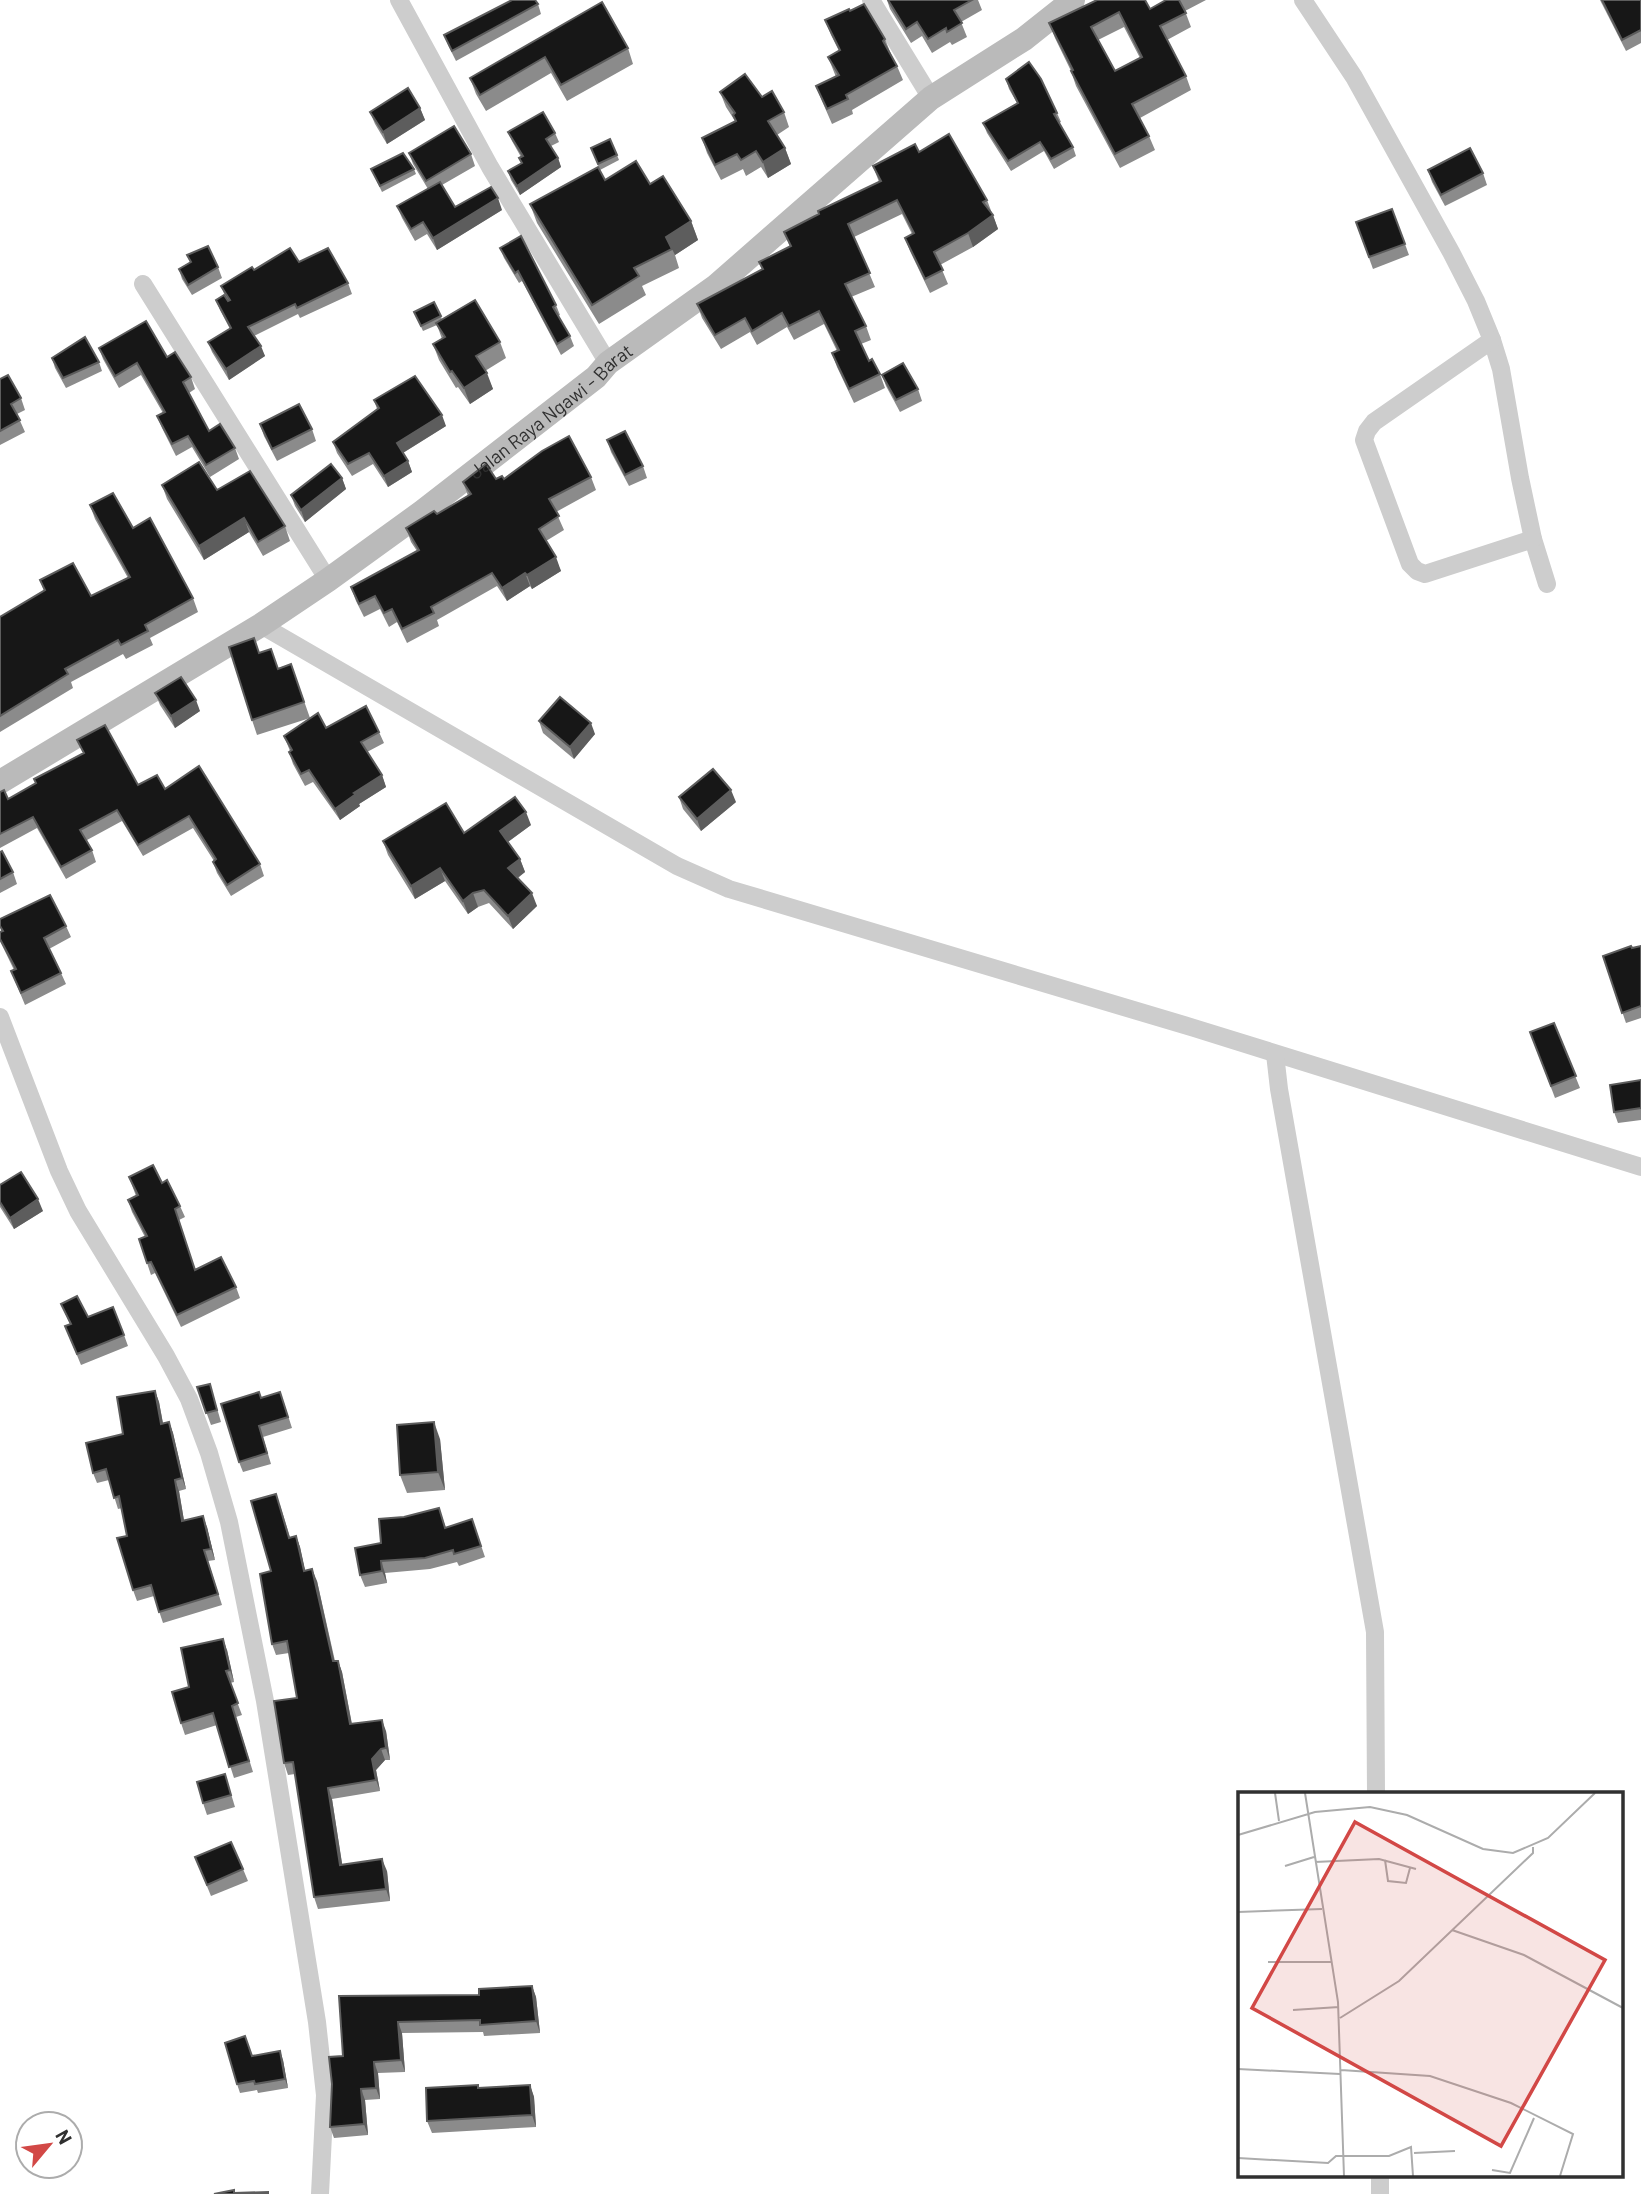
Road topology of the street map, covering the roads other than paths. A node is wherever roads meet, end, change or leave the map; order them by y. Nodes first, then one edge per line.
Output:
1 (399, 0) edge
2 (871, 0) edge
3 (1073, 0) edge
4 (1303, 0) edge
5 (931, 98) junction
6 (143, 284) dead end
7 (1492, 340) junction
8 (608, 363) junction
9 (1533, 539) junction
10 (328, 580) junction
11 (1546, 584) dead end
12 (261, 625) junction
13 (0, 782) edge
14 (0, 1017) edge
15 (1275, 1054) junction
16 (1641, 1167) edge
17 (1376, 1792) edge
18 (1380, 2176) edge
19 (320, 2194) edge
20 (1380, 2194) edge

1 - 8 street
2 - 5 street
3 - 5 main road, Jalan Raya Ngawi - Barat
4 - 7 street
5 - 8 main road, Jalan Raya Ngawi - Barat
6 - 10 street
7 - 9 street
7 - 9 street
8 - 10 main road, Jalan Raya Ngawi - Barat
9 - 11 street
10 - 12 main road, Jalan Raya Ngawi - Barat
12 - 13 main road, Jalan Raya Ngawi - Barat
12 - 15 street
14 - 19 street
15 - 16 street
15 - 17 street
18 - 20 street

